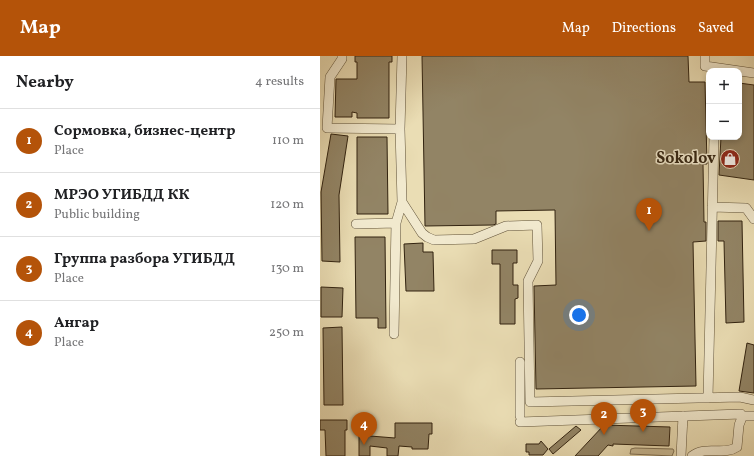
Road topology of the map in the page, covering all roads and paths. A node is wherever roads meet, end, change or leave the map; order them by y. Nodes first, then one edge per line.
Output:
1 (342, 56) edge
2 (402, 56) edge
3 (705, 56) edge
4 (712, 68) edge
5 (742, 72) edge
6 (754, 73) edge
7 (400, 129) junction
8 (714, 140) edge
9 (402, 202) junction
10 (712, 208) junction
11 (754, 219) edge
12 (356, 224) dead end
13 (396, 224) junction
14 (394, 334) dead end
15 (520, 362) dead end
16 (708, 398) junction
17 (754, 400) edge
18 (683, 416) junction
19 (742, 416) junction
20 (754, 416) edge
21 (681, 456) edge
22 (692, 456) edge

1 - 7 lane
2 - 7 lane
3 - 4 lane
5 - 6 lane
7 - 9 lane
8 - 10 lane
9 - 13 lane
9 - 16 lane
10 - 11 lane
10 - 16 lane
12 - 13 lane
13 - 14 lane
15 - 18 lane
16 - 17 lane
18 - 19 lane
18 - 21 lane
19 - 20 lane
19 - 22 lane

